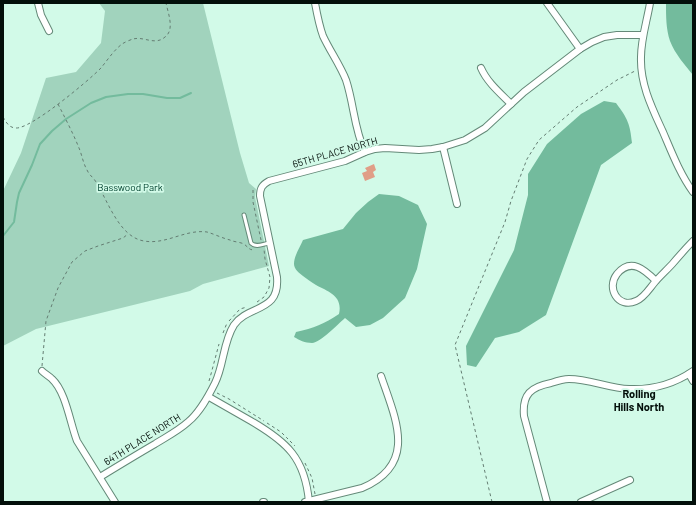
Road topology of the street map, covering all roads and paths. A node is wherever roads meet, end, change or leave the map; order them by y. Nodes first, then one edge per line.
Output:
1 (38, 3) edge
2 (166, 3) edge
3 (315, 3) edge
4 (547, 3) edge
5 (650, 3) edge
6 (49, 31) dead end
7 (643, 35) junction
8 (580, 49) junction
9 (481, 68) dead end
10 (636, 71) dead end
11 (58, 104) junction
12 (511, 104) junction
13 (3, 117) edge
14 (443, 147) junction
15 (365, 152) junction
16 (254, 190) dead end
17 (693, 192) edge
18 (457, 204) dead end
19 (244, 215) dead end
20 (128, 234) junction
21 (693, 241) edge
22 (269, 242) junction
23 (262, 244) junction
24 (264, 249) junction
25 (256, 250) dead end
26 (260, 250) dead end
27 (656, 281) junction
28 (256, 303) dead end
29 (251, 305) dead end
30 (249, 314) joint
31 (222, 335) dead end
32 (220, 341) dead end
33 (42, 371) joint
34 (691, 373) edge
35 (381, 376) dead end
36 (209, 380) dead end
37 (693, 381) edge
38 (212, 390) junction
39 (209, 397) junction
40 (295, 446) dead end
41 (303, 459) dead end
42 (100, 477) junction
43 (630, 480) dead end
44 (310, 501) edge
45 (114, 502) edge
46 (492, 502) edge
47 (547, 502) edge
48 (581, 502) edge

1 - 6 street
2 - 11 path
3 - 15 street
4 - 8 street
5 - 7 street
7 - 8 street, 65TH PLACE NORTH
7 - 17 street
8 - 12 street, 65TH PLACE NORTH
9 - 12 street
10 - 46 path
11 - 13 path
11 - 20 path
12 - 14 street, 65TH PLACE NORTH
14 - 15 street, 65TH PLACE NORTH
14 - 18 street
15 - 22 street, 65TH PLACE NORTH
16 - 23 path
19 - 23 lane
20 - 25 path
20 - 33 path
21 - 27 street
22 - 23 lane
22 - 30 street, 65TH PLACE NORTH
23 - 24 path
24 - 26 path
24 - 28 path
27 - 27 street
29 - 31 path
30 - 38 street, 64TH PLACE NORTH
32 - 36 path
33 - 42 street
34 - 37 street
34 - 47 street
35 - 44 street
38 - 39 street, 64TH PLACE NORTH
38 - 40 path
39 - 42 street, 64TH PLACE NORTH
39 - 44 street
41 - 44 path
42 - 45 street
43 - 48 street

